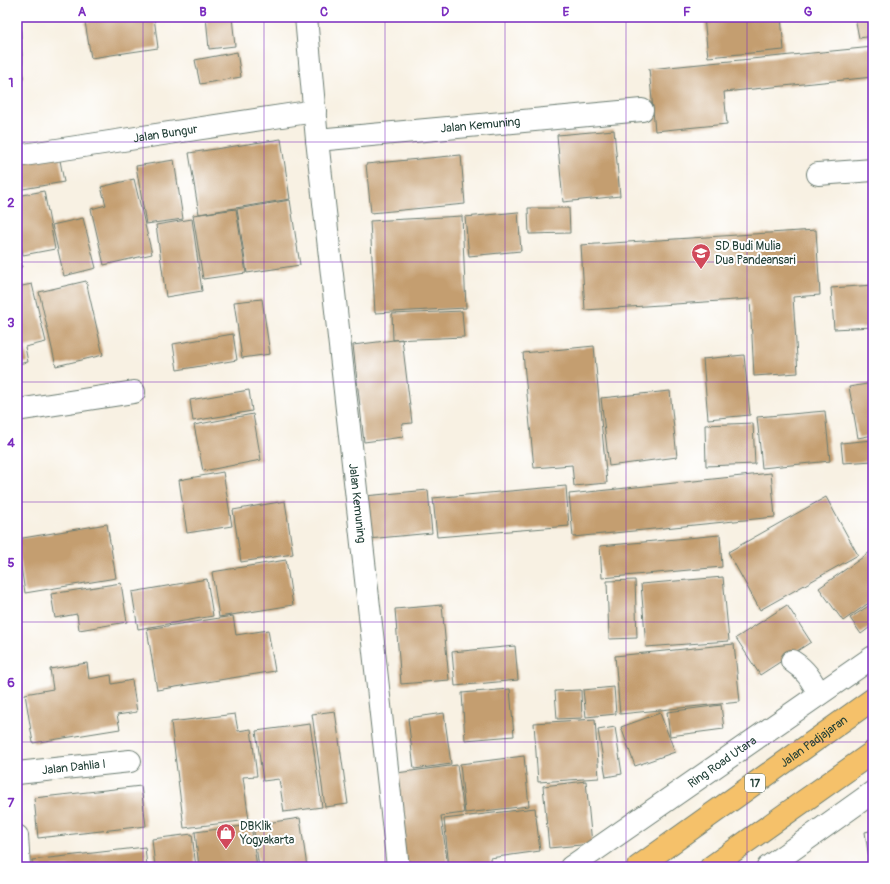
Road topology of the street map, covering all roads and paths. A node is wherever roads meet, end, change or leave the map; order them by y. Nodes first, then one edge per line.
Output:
1 (306, 17) edge
2 (642, 110) dead end
3 (315, 111) junction
4 (318, 140) junction
5 (17, 156) edge
6 (873, 170) edge
7 (818, 174) dead end
8 (134, 392) dead end
9 (17, 410) edge
10 (873, 657) edge
11 (792, 661) dead end
12 (819, 694) junction
13 (873, 699) edge
14 (873, 752) edge
15 (130, 761) dead end
16 (17, 773) edge
17 (873, 792) edge
18 (17, 836) edge
19 (19, 867) edge
20 (398, 867) edge
21 (571, 867) edge
22 (638, 867) edge
23 (711, 867) edge
24 (768, 867) edge

1 - 3 street, Jalan Kemuning
2 - 4 street, Jalan Kemuning
3 - 4 street, Jalan Kemuning
3 - 5 street, Jalan Bungur
4 - 20 street, Jalan Kemuning
6 - 7 street
8 - 9 street
10 - 12 street, Ring Road Utara
11 - 12 street
12 - 21 street, Ring Road Utara
13 - 22 highway, Jalan Padjajaran / 17
14 - 23 highway
15 - 16 street, Jalan Dahlia I
17 - 24 street
18 - 19 street

